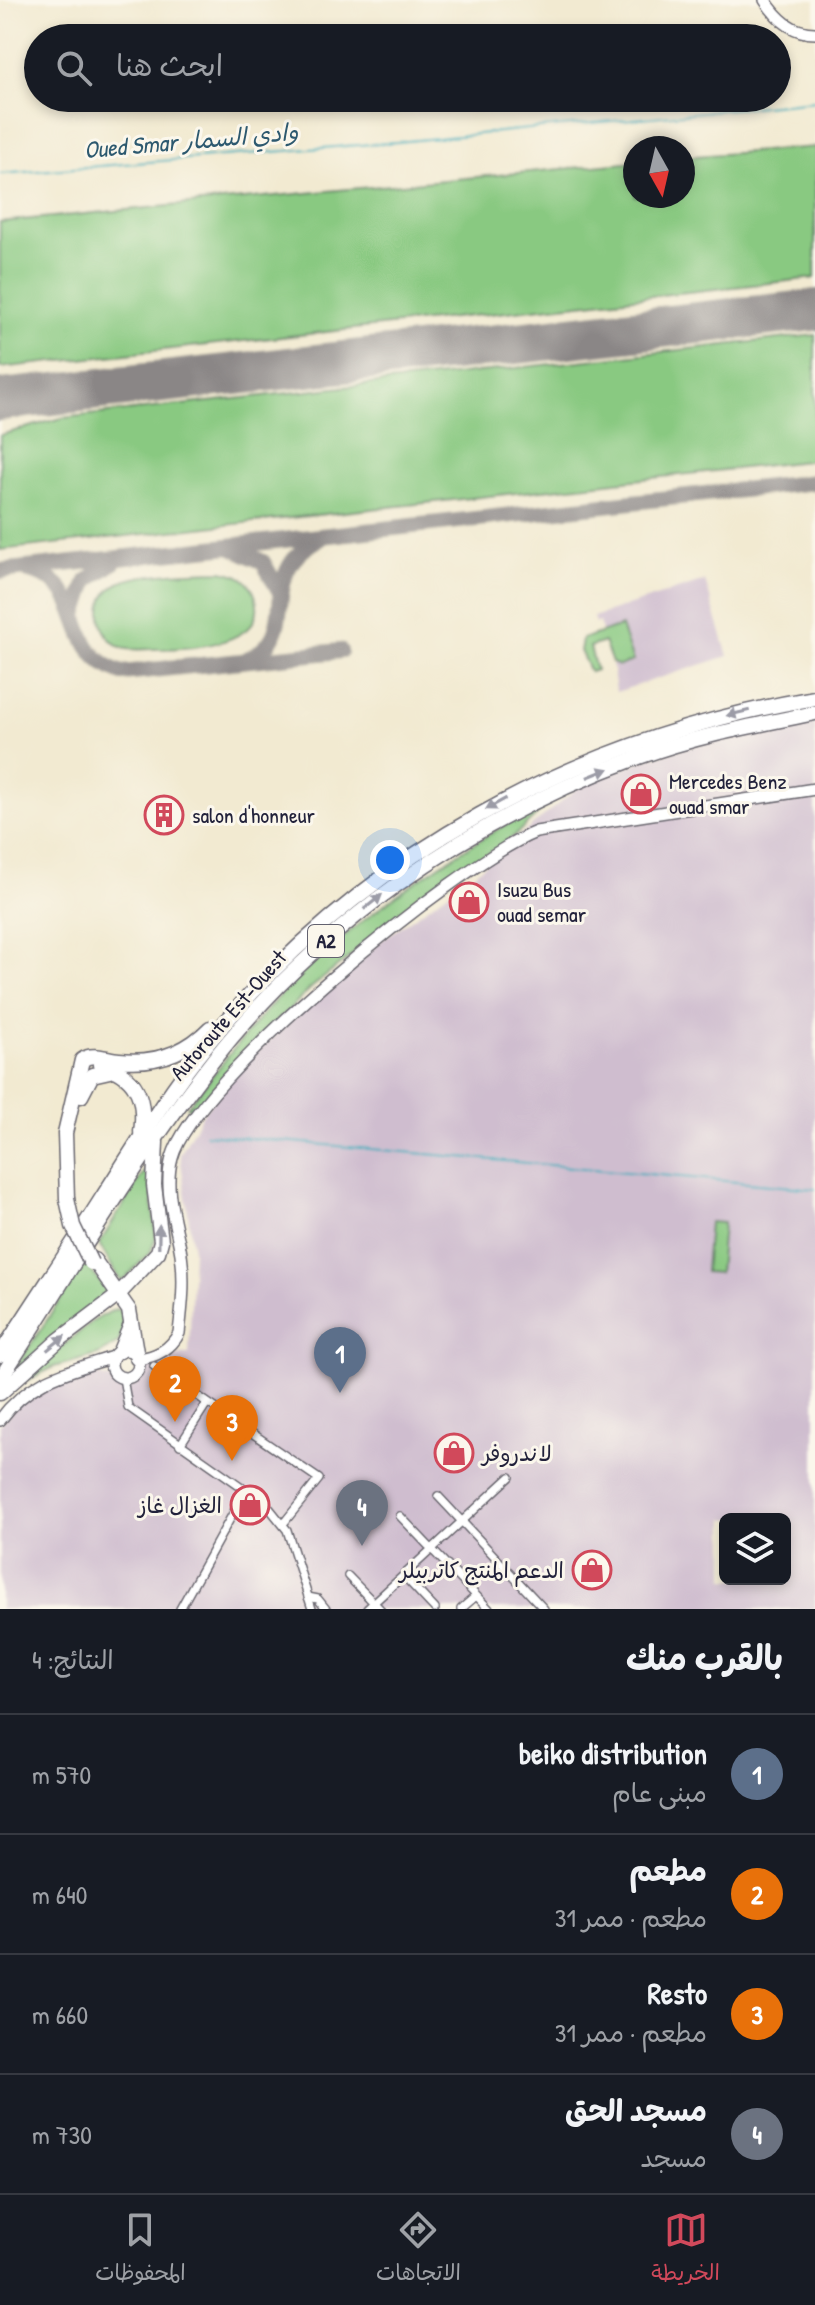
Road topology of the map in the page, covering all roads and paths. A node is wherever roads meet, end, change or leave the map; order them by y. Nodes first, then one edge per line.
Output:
1 (765, 0) edge
2 (786, 24) edge
3 (791, 27) edge
4 (815, 33) edge
5 (815, 698) edge
6 (815, 713) edge
7 (815, 789) edge
8 (284, 960) junction
9 (88, 1049) junction
10 (126, 1075) junction
11 (74, 1106) junction
12 (141, 1137) junction
13 (156, 1137) junction
14 (69, 1199) junction
15 (118, 1296) junction
16 (116, 1354) junction
17 (0, 1355) edge
18 (137, 1358) junction
19 (154, 1366) dead end
20 (83, 1367) junction
21 (119, 1376) junction
22 (0, 1379) edge
23 (0, 1393) edge
24 (207, 1403) junction
25 (0, 1420) edge
26 (180, 1445) junction
27 (510, 1477) dead end
28 (246, 1490) junction
29 (438, 1496) dead end
30 (400, 1516) dead end
31 (462, 1522) junction
32 (283, 1524) junction
33 (432, 1549) junction
34 (348, 1576) dead end
35 (404, 1576) junction
36 (476, 1596) junction
37 (308, 1597) junction
38 (374, 1607) edge
39 (180, 1609) edge
40 (312, 1609) edge
41 (326, 1609) edge
42 (435, 1609) edge
43 (461, 1609) edge
44 (489, 1609) edge
45 (544, 1609) edge

1 - 2 main road
3 - 4 main road
5 -> 8 highway, Autoroute Est-Ouest / A2
13 -> 6 highway, Autoroute Est-Ouest / A2
7 - 18 main road
8 - 9 highway
8 - 12 highway, Autoroute Est-Ouest / A2
9 - 10 highway
9 - 11 highway
9 - 14 highway
10 - 11 highway
10 - 12 highway
11 - 14 highway
12 - 17 highway, Autoroute Est-Ouest / A2
15 -> 13 highway
13 - 22 highway, Autoroute Est-Ouest / A2
14 - 15 highway, bridge
15 - 16 highway
15 - 18 highway
23 -> 15 highway
16 - 18 main road
16 - 20 main road
16 - 21 main road
18 - 21 main road
19 - 24 street
20 - 21 main road
20 - 25 main road
21 - 26 street
24 - 26 street
24 - 32 street
26 - 28 street
27 - 31 street
28 - 32 street
28 - 39 street
29 - 31 street
30 - 33 street
31 - 33 street
31 - 45 street
32 - 37 street
33 - 35 street
33 - 36 street
34 - 38 street
35 - 38 street
35 - 42 street
36 - 43 street
36 - 44 street
37 - 40 street
37 - 41 street

